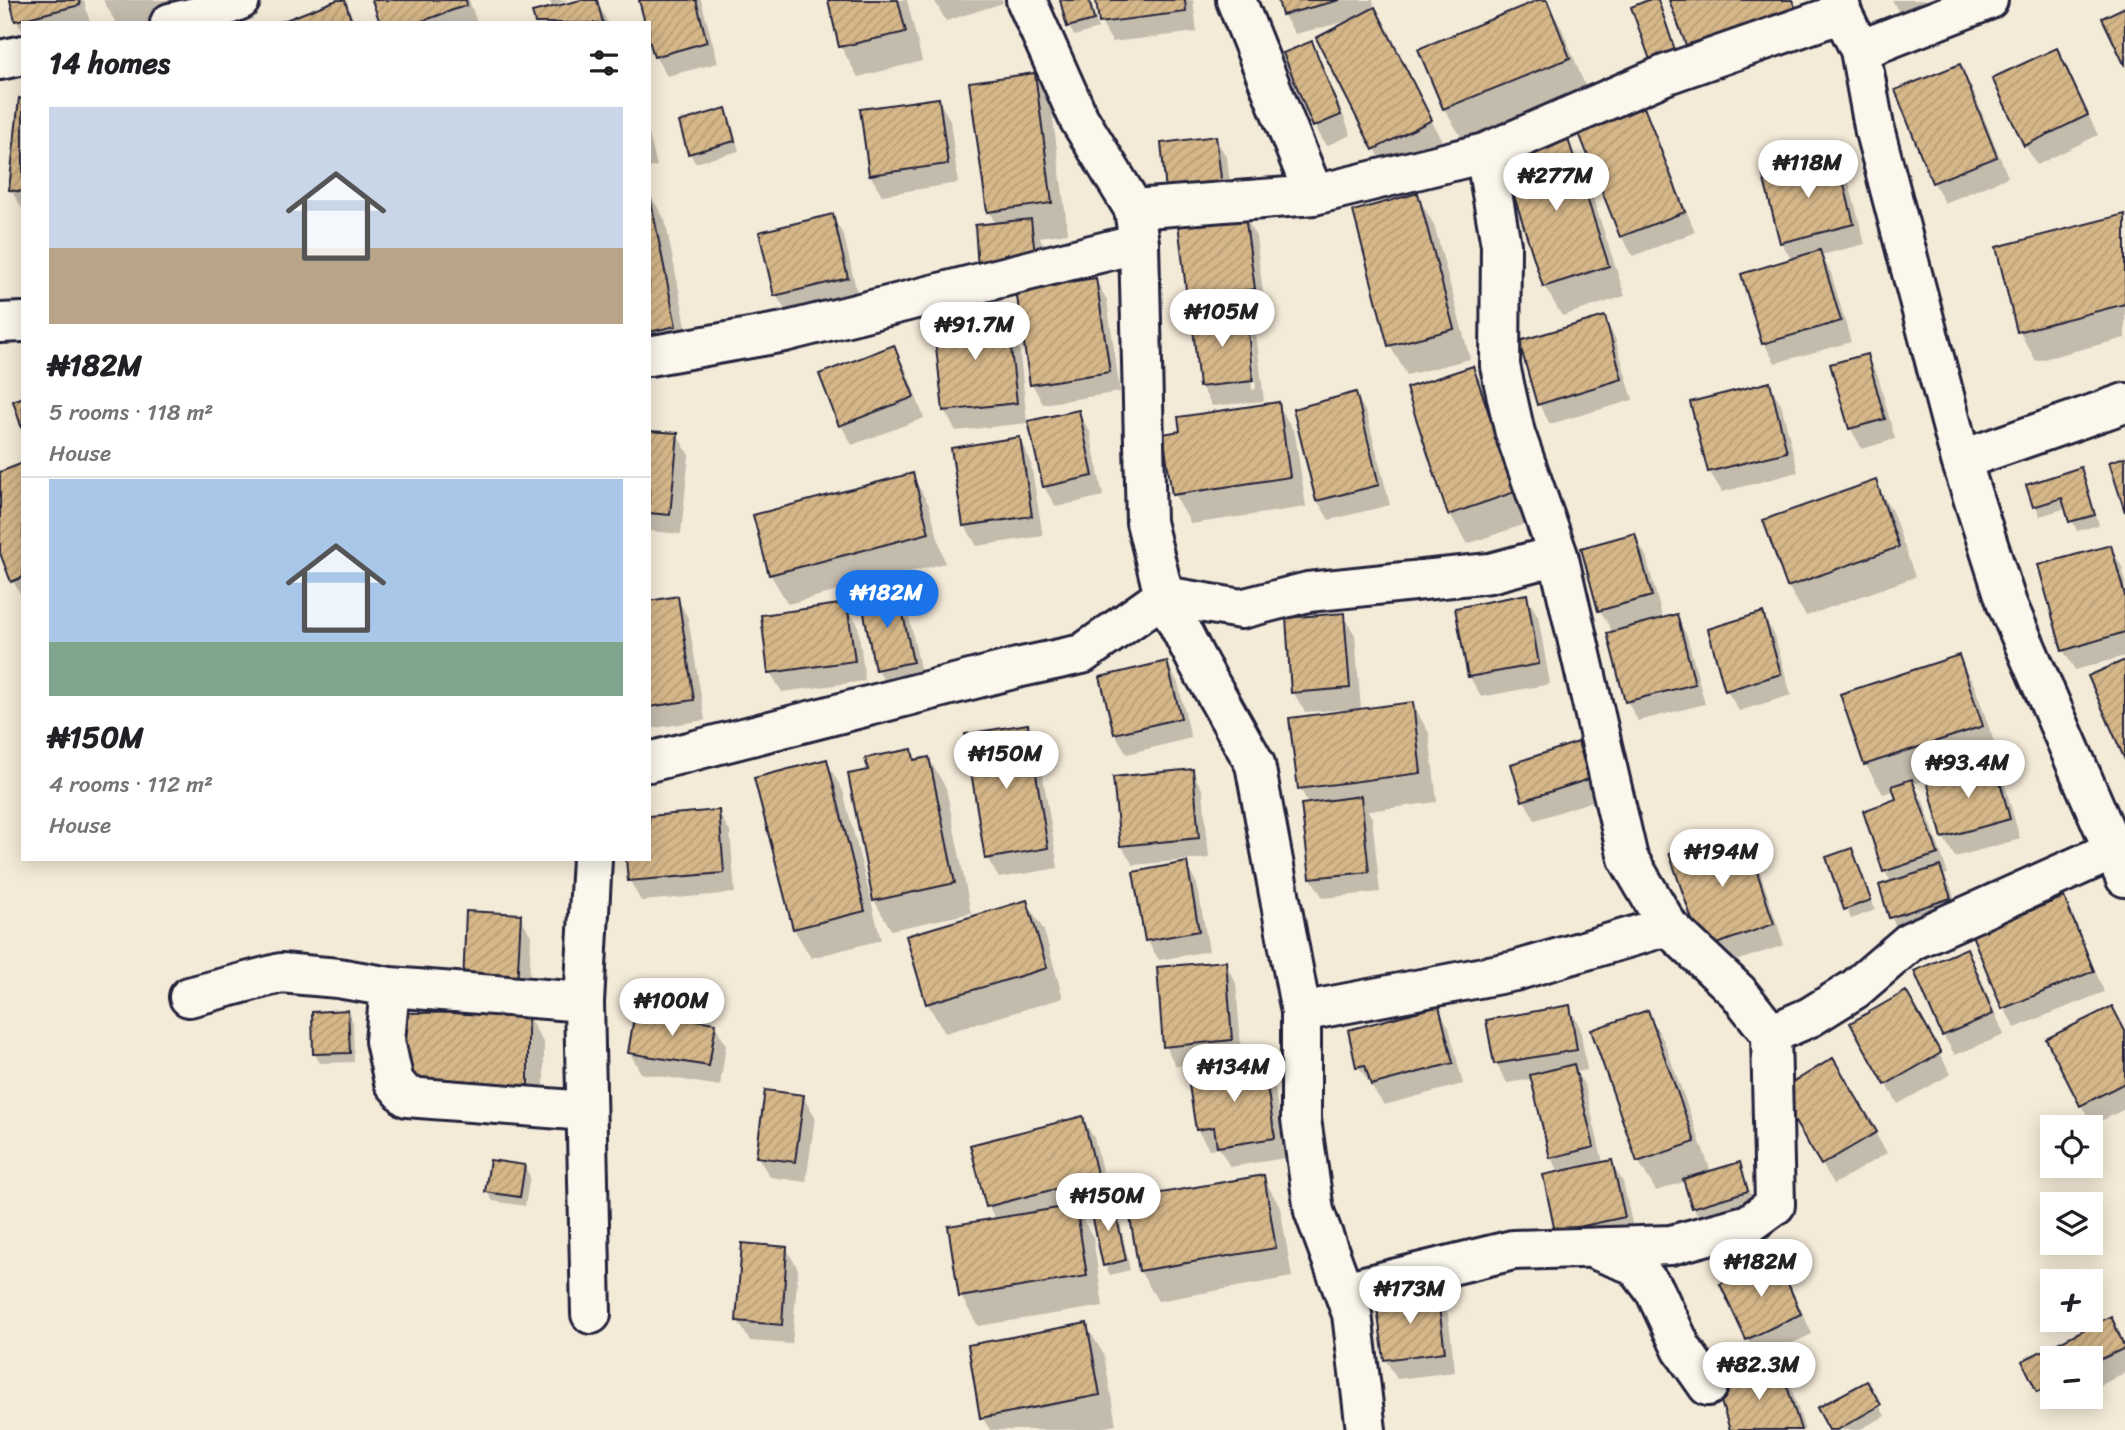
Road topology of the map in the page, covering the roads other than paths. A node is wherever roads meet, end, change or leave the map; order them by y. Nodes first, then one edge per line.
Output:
1 (240, 0) edge
2 (1026, 0) edge
3 (1236, 0) edge
4 (1989, 0) edge
5 (1840, 6) edge
6 (195, 15) edge
7 (1860, 50) junction
8 (21, 55) edge
9 (0, 60) edge
10 (1485, 153) junction
11 (1314, 195) junction
12 (1136, 226) junction
13 (21, 322) edge
14 (0, 323) edge
15 (651, 356) edge
16 (2125, 403) edge
17 (1961, 460) junction
18 (1558, 555) junction
19 (1164, 596) junction
20 (651, 761) edge
21 (592, 861) edge
22 (2118, 864) edge
23 (1668, 926) junction
24 (390, 987) junction
25 (189, 997) dead end
26 (584, 1002) junction
27 (1301, 1012) junction
28 (1770, 1034) junction
29 (586, 1111) junction
30 (1590, 1248) junction
31 (1343, 1291) junction
32 (591, 1314) dead end
33 (1708, 1386) dead end
34 (1366, 1430) edge

1 - 6 street
2 - 12 street
3 - 11 street
4 - 7 street
5 - 7 street
5 - 10 street
7 - 17 street
8 - 9 street
10 - 11 street
10 - 18 street
11 - 12 street
12 - 15 street
12 - 19 street
13 - 14 street
16 - 17 street
17 - 22 street
18 - 19 street
18 - 23 street
19 - 20 street
19 - 27 street
21 - 26 street
22 - 28 street
23 - 27 street
23 - 28 street
24 - 25 street
24 - 26 street
24 - 29 street
26 - 29 street
27 - 31 street
28 - 30 street
29 - 32 street
30 - 31 street
30 - 33 street
31 - 34 street

